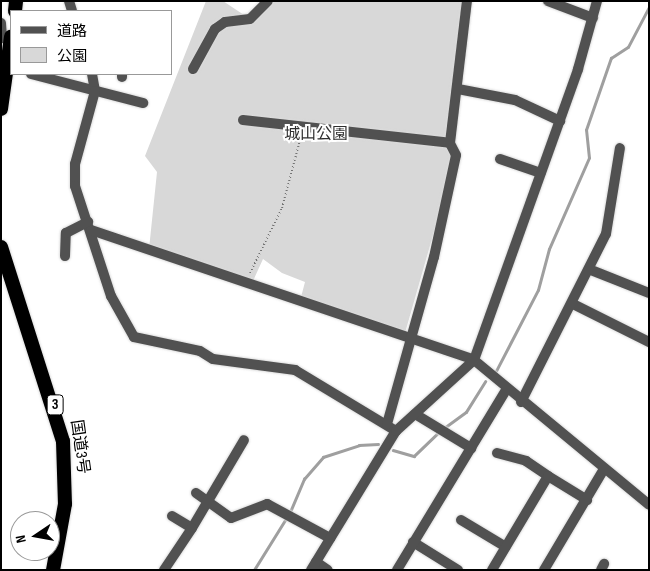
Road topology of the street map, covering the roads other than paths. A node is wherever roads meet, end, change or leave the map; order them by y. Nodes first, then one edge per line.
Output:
1 (268, 1) edge
2 (467, 1) edge
3 (548, 1) edge
4 (597, 1) edge
5 (593, 18) junction
6 (1, 24) edge
7 (10, 39) edge
8 (10, 46) edge
9 (193, 69) dead end
10 (35, 75) edge
11 (92, 75) edge
12 (458, 90) junction
13 (95, 91) junction
14 (2, 101) edge
15 (143, 103) dead end
16 (243, 120) dead end
17 (560, 121) junction
18 (450, 143) junction
19 (620, 148) dead end
20 (500, 159) dead end
21 (541, 173) junction
22 (90, 226) junction
23 (1, 247) edge
24 (65, 256) dead end
25 (591, 270) junction
26 (649, 293) edge
27 (573, 304) junction
28 (412, 338) junction
29 (649, 342) edge
30 (474, 360) junction
31 (506, 390) junction
32 (521, 402) junction
33 (415, 414) junction
34 (387, 424) junction
35 (396, 431) junction
36 (244, 440) dead end
37 (471, 448) junction
38 (497, 453) dead end
39 (604, 469) junction
40 (548, 476) junction
41 (196, 493) dead end
42 (587, 500) junction
43 (207, 501) junction
44 (649, 505) edge
45 (172, 516) dead end
46 (461, 520) dead end
47 (192, 528) junction
48 (330, 538) junction
49 (413, 542) junction
50 (506, 547) junction
51 (313, 566) edge
52 (53, 570) edge
53 (164, 570) edge
54 (328, 570) edge
55 (397, 570) edge
56 (458, 570) edge
57 (492, 570) edge
58 (544, 570) edge

1 - 9 street
2 - 12 street
3 - 5 street
4 - 5 street
5 - 17 street
6 - 7 street
8 - 14 highway
10 - 13 street
11 - 13 street
12 - 17 street
12 - 18 street
13 - 15 street
13 - 22 street
16 - 18 street
17 - 21 street
18 - 28 street
19 - 25 street
20 - 21 street
21 - 30 street
22 - 24 street
22 - 28 street
22 - 34 street
23 - 52 highway, 国道3号 / 3
25 - 26 street
25 - 27 street
27 - 29 street
27 - 32 street
28 - 30 street
28 - 34 street
30 - 31 street
30 - 33 street
31 - 32 street
31 - 37 street
32 - 39 street
33 - 35 street
33 - 37 street
34 - 35 street
35 - 48 street
36 - 43 street
37 - 49 street
38 - 40 street
39 - 42 street
39 - 44 street
40 - 42 street
40 - 50 street
41 - 43 street
42 - 58 street
43 - 47 street
43 - 48 street
45 - 47 street
46 - 50 street
47 - 53 street
48 - 51 street
49 - 55 street
49 - 56 street
50 - 57 street
51 - 54 street

